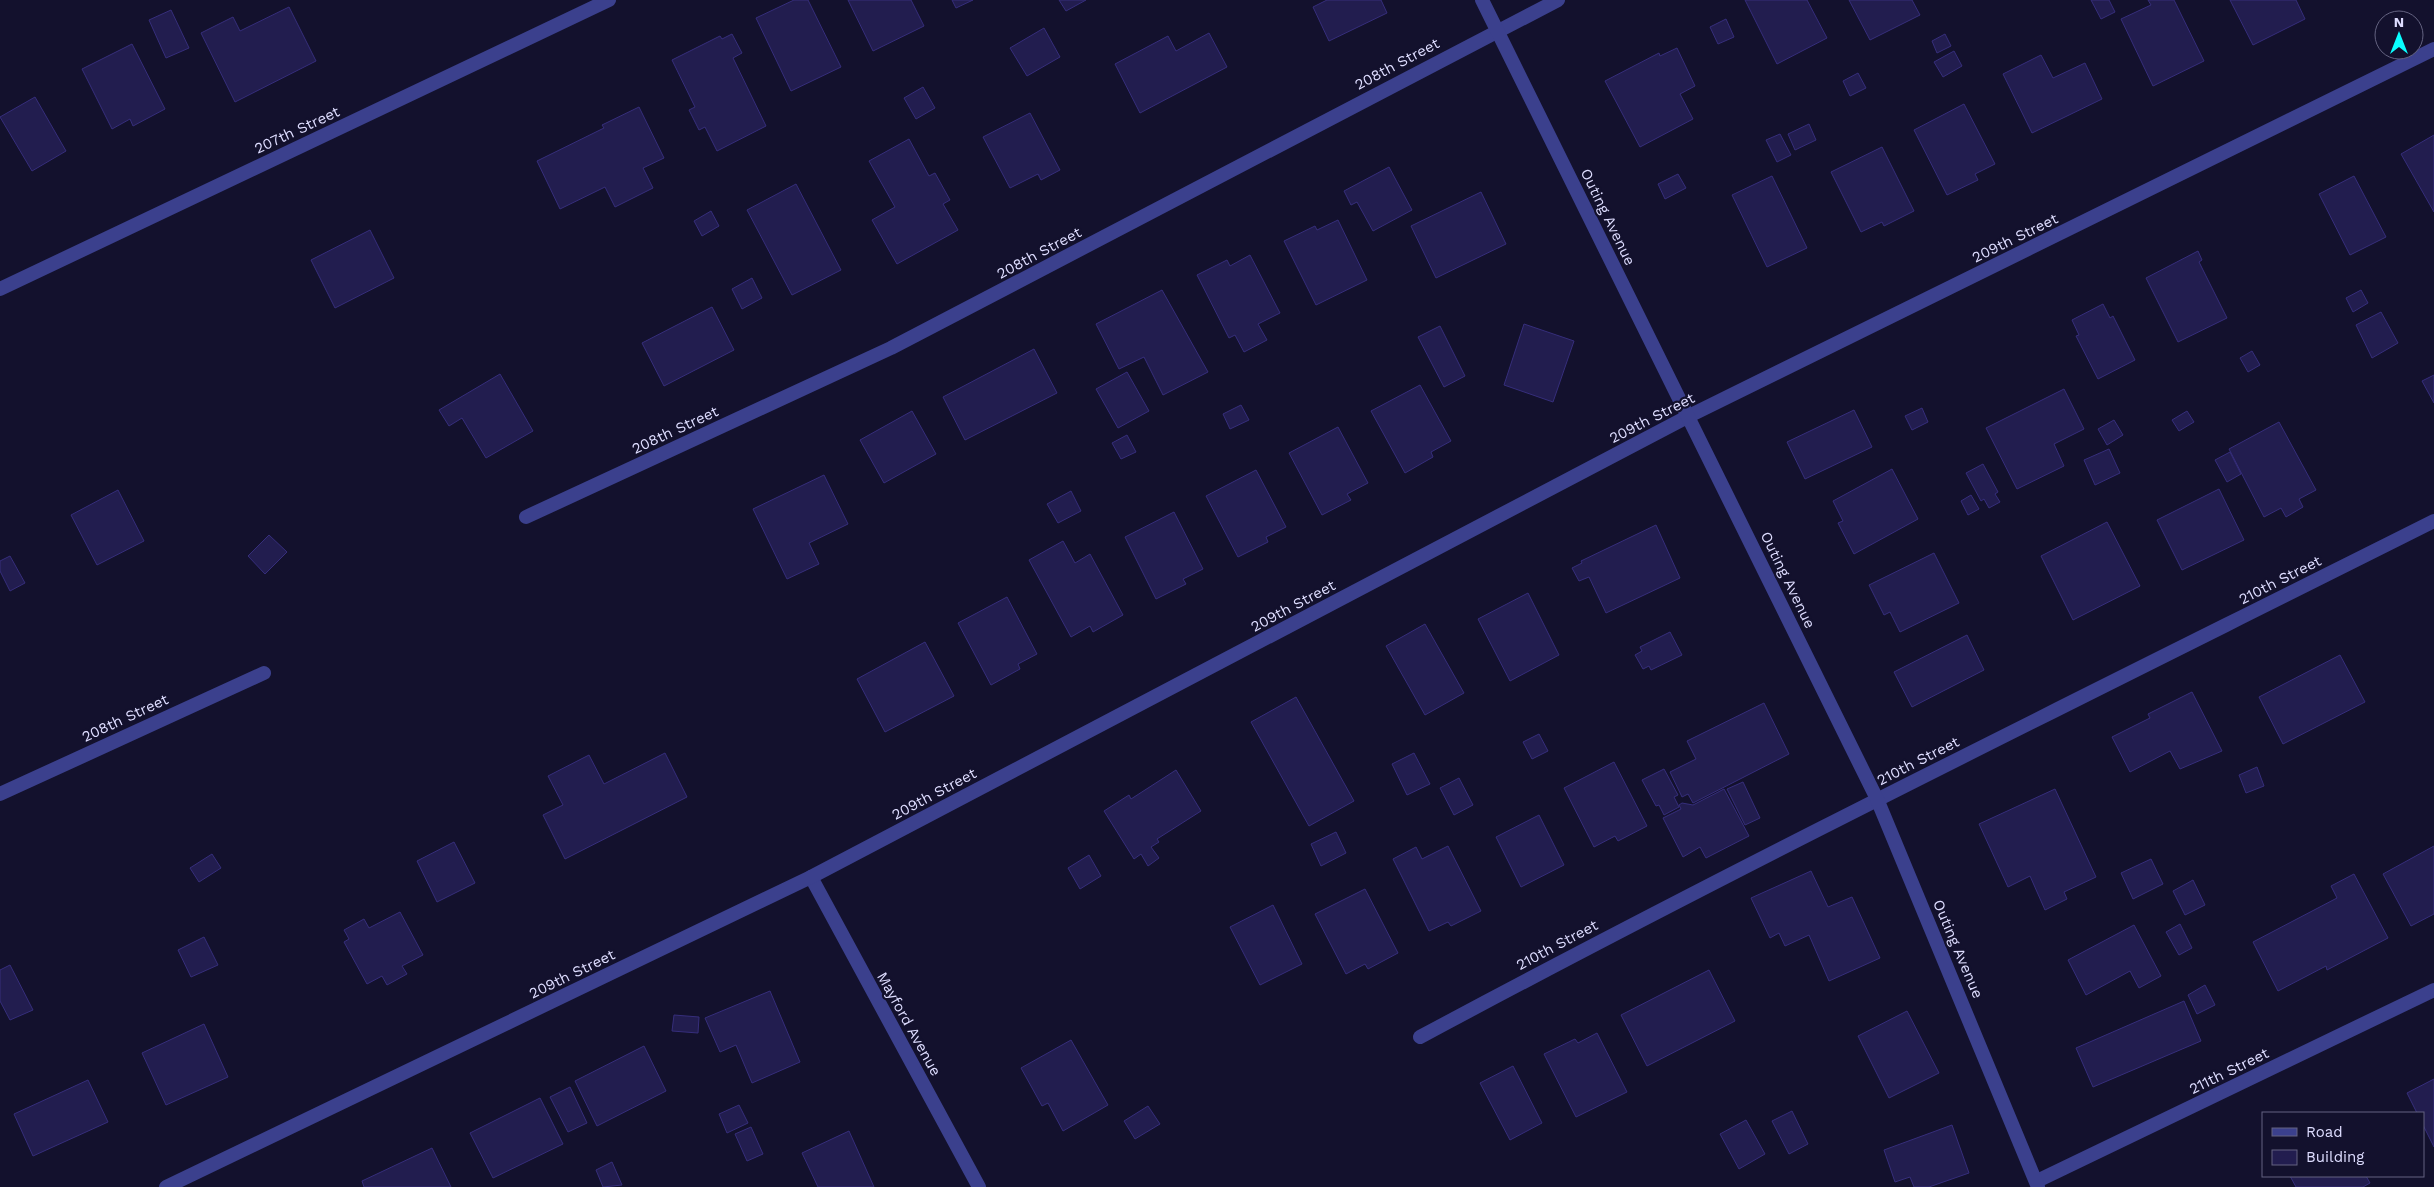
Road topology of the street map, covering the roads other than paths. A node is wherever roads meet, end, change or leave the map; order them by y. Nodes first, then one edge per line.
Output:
1 (609, 0) edge
2 (1482, 0) edge
3 (1558, 0) edge
4 (1498, 30) junction
5 (2434, 49) edge
6 (0, 289) edge
7 (1689, 416) junction
8 (526, 516) dead end
9 (2434, 521) edge
10 (264, 673) dead end
11 (0, 794) edge
12 (1877, 799) junction
13 (811, 877) junction
14 (2434, 990) edge
15 (1420, 1037) dead end
16 (2038, 1184) edge
17 (166, 1187) edge
18 (979, 1187) edge

1 - 6 street, 207th Street
2 - 4 street, Outing Avenue
3 - 4 street, 208th Street
4 - 7 street, Outing Avenue
4 - 8 street, 208th Street
5 - 7 street, 209th Street
7 - 12 street, Outing Avenue
7 - 13 street, 209th Street
9 - 12 street, 210th Street
10 - 11 street, 208th Street
12 - 15 street, 210th Street
12 - 16 street, Outing Avenue
13 - 17 street, 209th Street
13 - 18 street, Mayford Avenue
14 - 16 street, 211th Street

